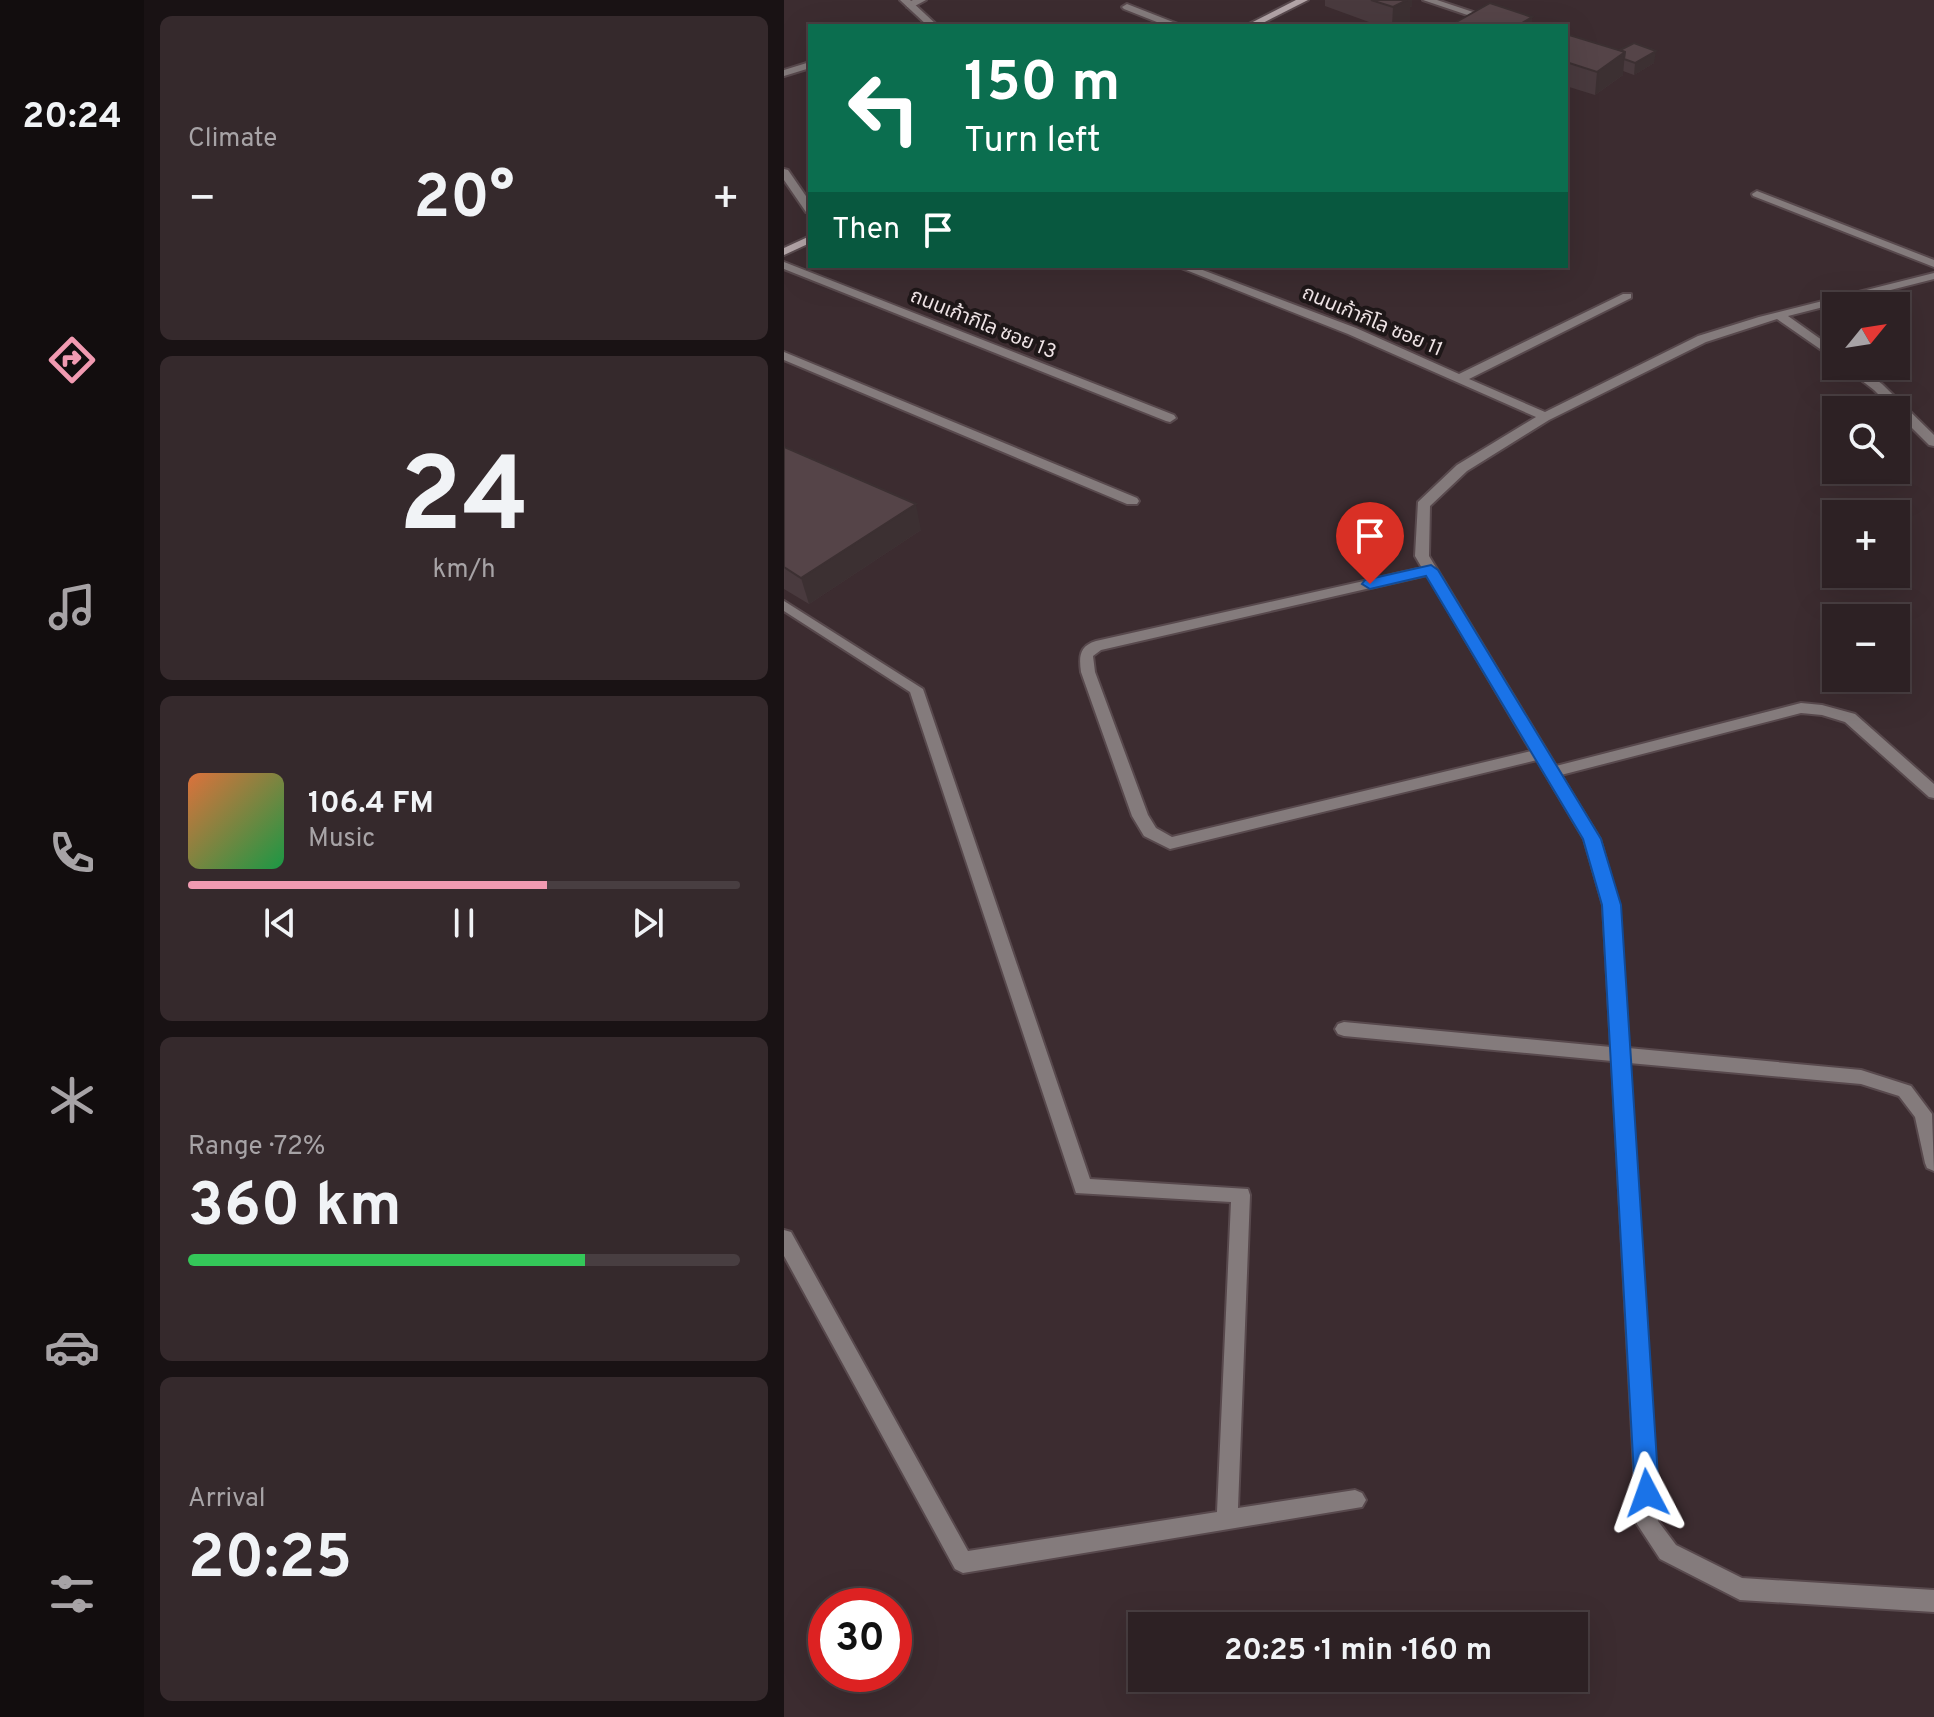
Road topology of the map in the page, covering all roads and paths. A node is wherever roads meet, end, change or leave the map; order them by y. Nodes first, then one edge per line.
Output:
1 (921, 0) edge
2 (1303, 0) edge
3 (1428, 0) edge
4 (907, 3) edge
5 (1127, 7) dead end
6 (931, 24) edge
7 (1170, 24) edge
8 (1254, 24) edge
9 (1504, 24) edge
10 (808, 66) edge
11 (784, 73) edge
12 (784, 172) edge
13 (1757, 194) dead end
14 (808, 207) edge
15 (808, 240) edge
16 (784, 252) edge
17 (1934, 264) edge
18 (784, 265) edge
19 (1187, 268) edge
20 (1934, 276) edge
21 (1627, 296) dead end
22 (1779, 315) junction
23 (1822, 346) edge
24 (784, 356) edge
25 (1459, 379) junction
26 (1868, 380) edge
27 (1545, 417) junction
28 (1170, 418) dead end
29 (1934, 442) edge
30 (1132, 501) dead end
31 (1431, 570) junction
32 (784, 605) edge
33 (1541, 754) junction
34 (1552, 772) junction
35 (1934, 793) edge
36 (1344, 1029) dead end
37 (1620, 1052) junction
38 (1934, 1163) edge
39 (784, 1238) edge
40 (1355, 1500) dead end
41 (1227, 1520) junction
42 (1934, 1601) edge

1 - 4 street
2 - 8 main road
3 - 9 street
4 - 6 street
5 - 7 street
10 - 11 street
12 - 14 street
13 - 17 street
15 - 16 main road
18 - 28 street, ถนนเก้ากิโล ซอย 13
19 - 25 street, ถนนเก้ากิโล ซอย 11
20 - 22 street
21 - 25 street
22 - 23 street
22 - 27 street
24 - 30 street
25 - 27 street, ถนนเก้ากิโล ซอย 11
26 - 29 street
27 - 31 street
31 - 33 street
31 - 33 street
32 - 41 street
33 - 34 street
34 - 35 street
34 - 37 street
36 - 37 street
37 - 38 street
37 - 42 street
39 - 41 street
40 - 41 street

